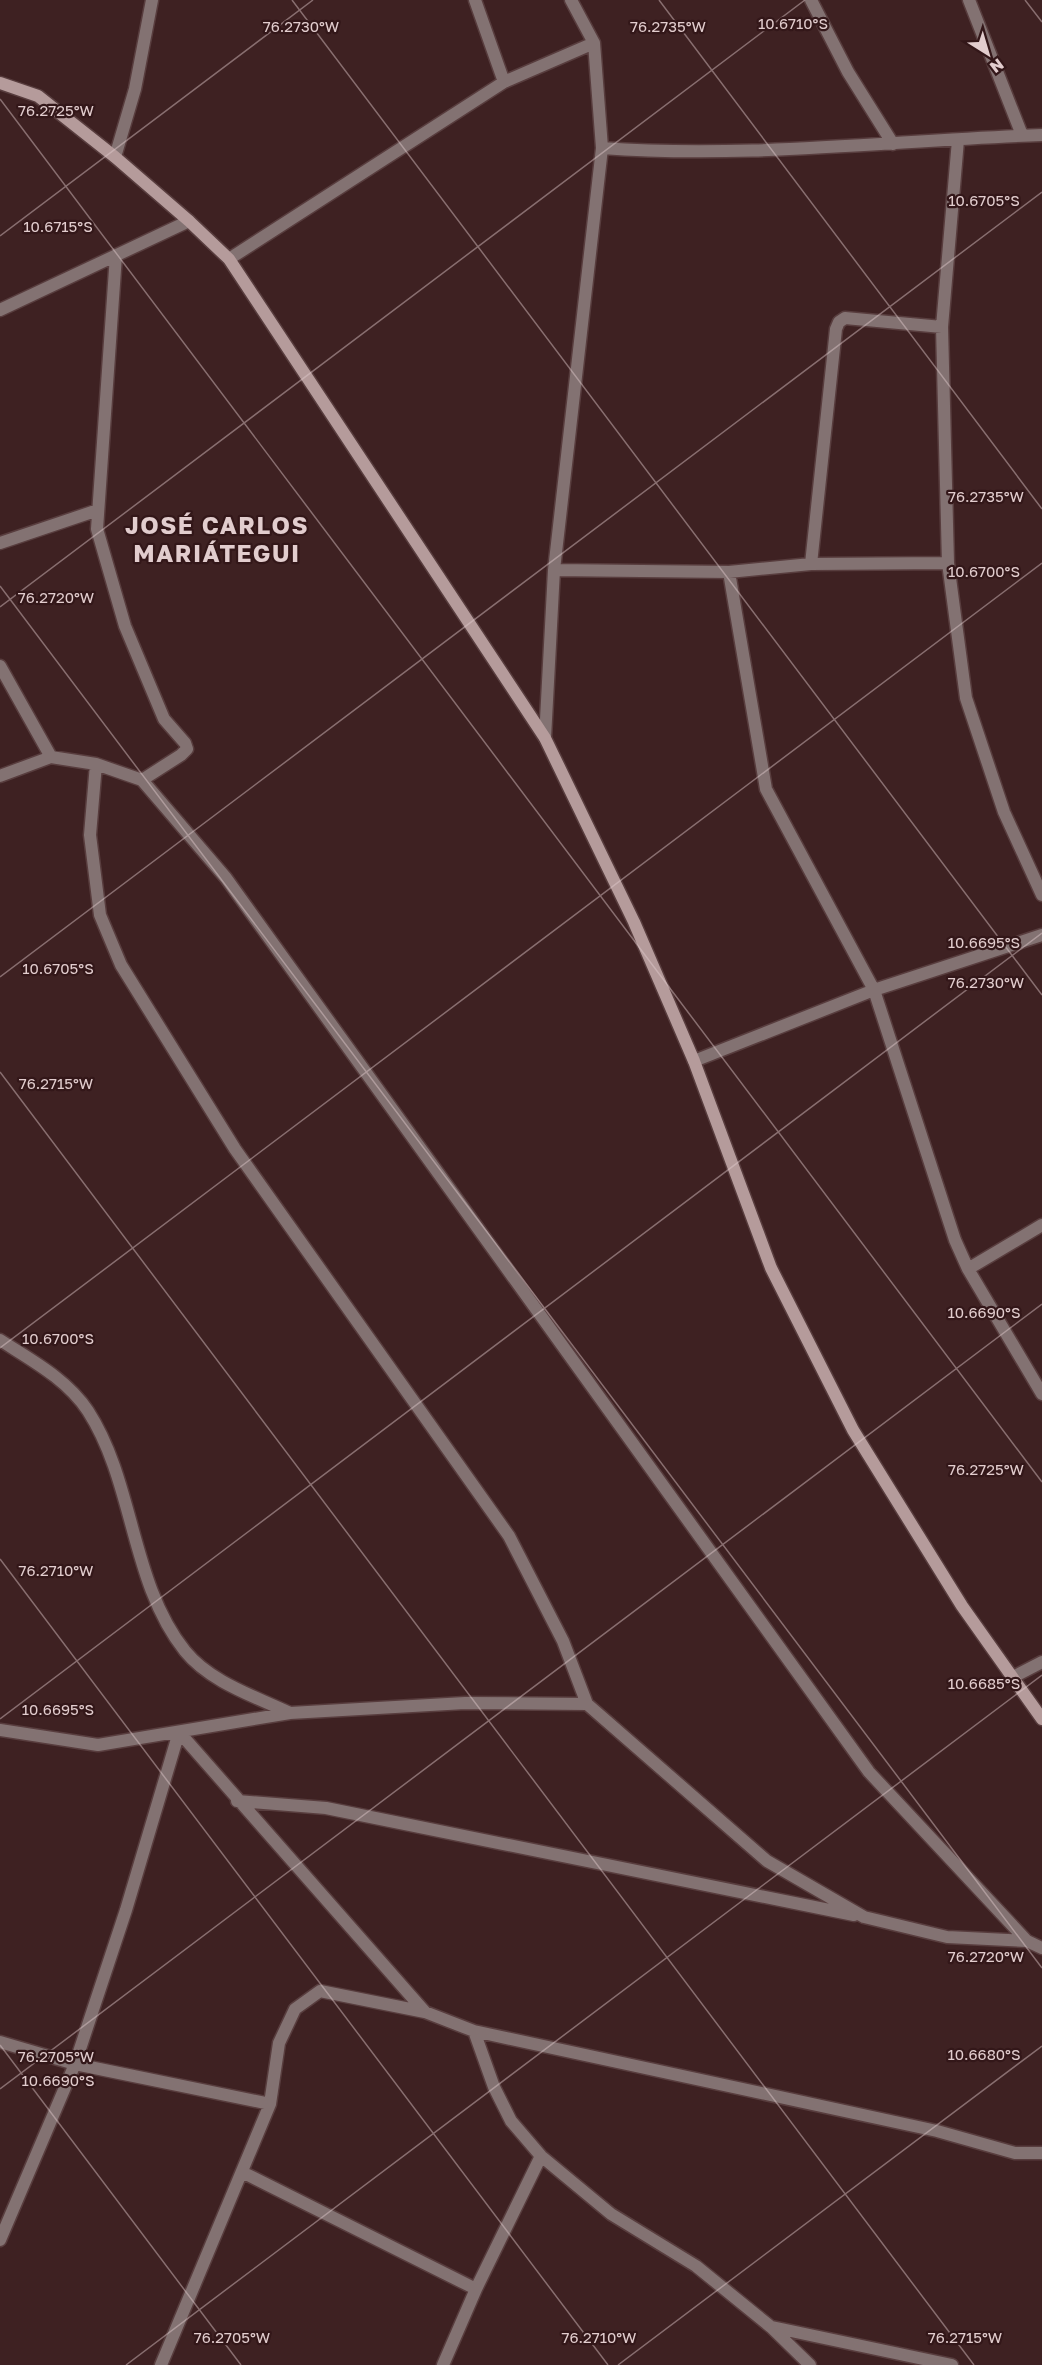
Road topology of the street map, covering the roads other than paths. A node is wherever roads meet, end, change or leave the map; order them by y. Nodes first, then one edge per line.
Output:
1 (152, 0) edge
2 (475, 0) edge
3 (571, 0) edge
4 (811, 0) edge
5 (969, 0) edge
6 (594, 43) junction
7 (504, 82) junction
8 (0, 83) edge
9 (1022, 135) junction
10 (1042, 135) edge
11 (958, 140) junction
12 (893, 144) junction
13 (603, 148) junction
14 (115, 157) junction
15 (189, 221) junction
16 (116, 255) junction
17 (229, 259) junction
18 (0, 310) edge
19 (942, 327) junction
20 (98, 510) junction
21 (0, 543) edge
22 (948, 563) junction
23 (811, 564) junction
24 (554, 570) junction
25 (729, 572) junction
26 (0, 666) edge
27 (545, 738) junction
28 (51, 757) junction
29 (96, 764) junction
30 (0, 776) edge
31 (142, 780) junction
32 (1042, 895) edge
33 (1042, 935) edge
34 (874, 990) junction
35 (694, 1061) junction
36 (1042, 1225) edge
37 (968, 1269) junction
38 (0, 1340) edge
39 (1042, 1394) edge
40 (1042, 1662) edge
41 (1013, 1677) junction
42 (588, 1704) junction
43 (290, 1713) junction
44 (1042, 1719) edge
45 (0, 1730) edge
46 (179, 1732) junction
47 (237, 1801) junction
48 (864, 1917) junction
49 (1027, 1941) junction
50 (1042, 1948) edge
51 (425, 2012) junction
52 (474, 2031) junction
53 (0, 2042) edge
54 (75, 2064) junction
55 (270, 2104) junction
56 (1042, 2153) edge
57 (541, 2156) junction
58 (242, 2172) junction
59 (0, 2240) edge
60 (476, 2289) junction
61 (771, 2327) junction
62 (161, 2365) edge
63 (443, 2365) edge
64 (810, 2365) edge
65 (952, 2365) edge

1 - 14 street
2 - 7 street
3 - 6 street
4 - 12 street
5 - 9 street
6 - 7 street
6 - 13 street
7 - 17 street
8 - 14 main road
9 - 10 street
9 - 11 street
11 - 12 street
11 - 19 street
12 - 13 street
13 - 24 street
14 - 15 main road
15 - 16 street
15 - 17 main road
16 - 18 street
16 - 20 street
17 - 27 main road
19 - 22 street
19 - 23 street
20 - 21 street
20 - 31 street
22 - 23 street
22 - 32 street
23 - 25 street
24 - 25 street
24 - 27 street
25 - 34 street
26 - 28 street
27 - 35 main road
28 - 29 street
28 - 30 street
29 - 31 street
29 - 42 street
31 - 49 street
33 - 34 street
34 - 35 street
34 - 37 street
35 - 41 main road
36 - 37 street
37 - 39 street
38 - 43 street
40 - 41 street
41 - 44 main road
42 - 43 street
42 - 48 street
43 - 46 street
45 - 46 street
46 - 47 street
46 - 54 street
47 - 48 street
47 - 51 street
48 - 49 street
49 - 50 street
51 - 52 street
51 - 55 street
52 - 56 street
52 - 57 street
53 - 54 street
54 - 55 street
54 - 59 street
55 - 58 street
57 - 60 street
57 - 61 street
58 - 60 street
58 - 62 street
60 - 63 street
61 - 64 street
61 - 65 street

